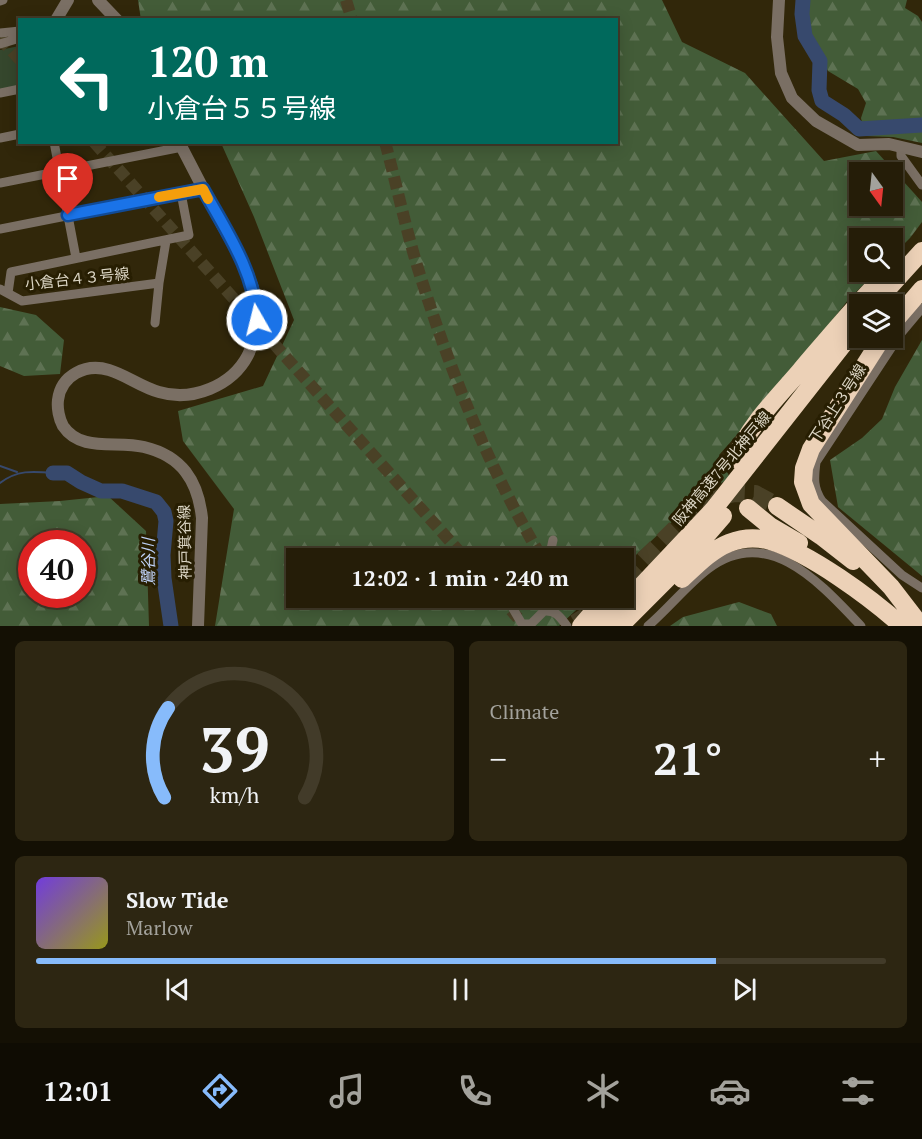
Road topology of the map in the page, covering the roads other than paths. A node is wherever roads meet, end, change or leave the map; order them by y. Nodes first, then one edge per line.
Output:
1 (68, 0) edge
2 (98, 0) edge
3 (779, 0) edge
4 (57, 18) edge
5 (115, 18) edge
6 (18, 31) edge
7 (0, 33) edge
8 (18, 39) edge
9 (0, 44) edge
10 (18, 89) edge
11 (0, 93) edge
12 (18, 134) edge
13 (0, 138) edge
14 (54, 144) edge
15 (180, 145) edge
16 (902, 147) junction
17 (922, 152) edge
18 (59, 172) junction
19 (0, 183) edge
20 (922, 185) edge
21 (203, 189) junction
22 (181, 193) junction
23 (68, 215) junction
24 (0, 229) edge
25 (922, 237) edge
26 (166, 241) junction
27 (922, 251) edge
28 (903, 256) edge
29 (76, 258) junction
30 (922, 269) edge
31 (878, 282) edge
32 (159, 283) junction
33 (922, 289) edge
34 (4, 291) edge
35 (883, 294) edge
36 (899, 294) edge
37 (922, 308) edge
38 (903, 311) edge
39 (155, 323) dead end
40 (849, 337) edge
41 (854, 348) edge
42 (876, 348) edge
43 (735, 459) dead end
44 (777, 506) tunnel mouth
45 (748, 508) dead end
46 (553, 540) dead end
47 (551, 548) edge
48 (922, 588) edge
49 (513, 608) tunnel mouth
50 (596, 608) edge
51 (198, 626) edge
52 (567, 626) edge
53 (580, 626) edge
54 (599, 626) edge
55 (620, 626) edge
56 (628, 626) edge
57 (648, 626) edge
58 (861, 626) edge
59 (903, 626) edge
60 (921, 626) edge

1 - 4 street
2 - 5 street
3 - 16 street
6 - 7 street
8 - 9 street
10 - 11 street
12 - 13 street
14 - 18 street
15 - 18 street
15 - 21 street, 神戸箕谷線
16 - 17 street
16 - 20 street
18 - 19 street
18 - 23 street
21 - 22 street
21 - 51 street, 神戸箕谷線
22 - 23 street
22 - 26 street
23 - 24 street
23 - 29 street
25 - 28 highway
26 - 29 street
26 - 32 street
27 - 35 highway
29 - 34 street
30 - 36 highway
31 - 43 highway
32 - 34 street, 小倉台４３号線
32 - 39 street
33 - 38 highway
37 - 48 street, 下谷上３号線
40 - 54 highway, 阪神高速7号北神戸線
41 - 55 highway, 阪神高速7号北神戸線
42 - 60 highway
44 - 60 highway
45 - 59 highway
46 - 47 street
49 - 52 street
50 - 53 highway
56 - 59 highway
57 - 58 street

